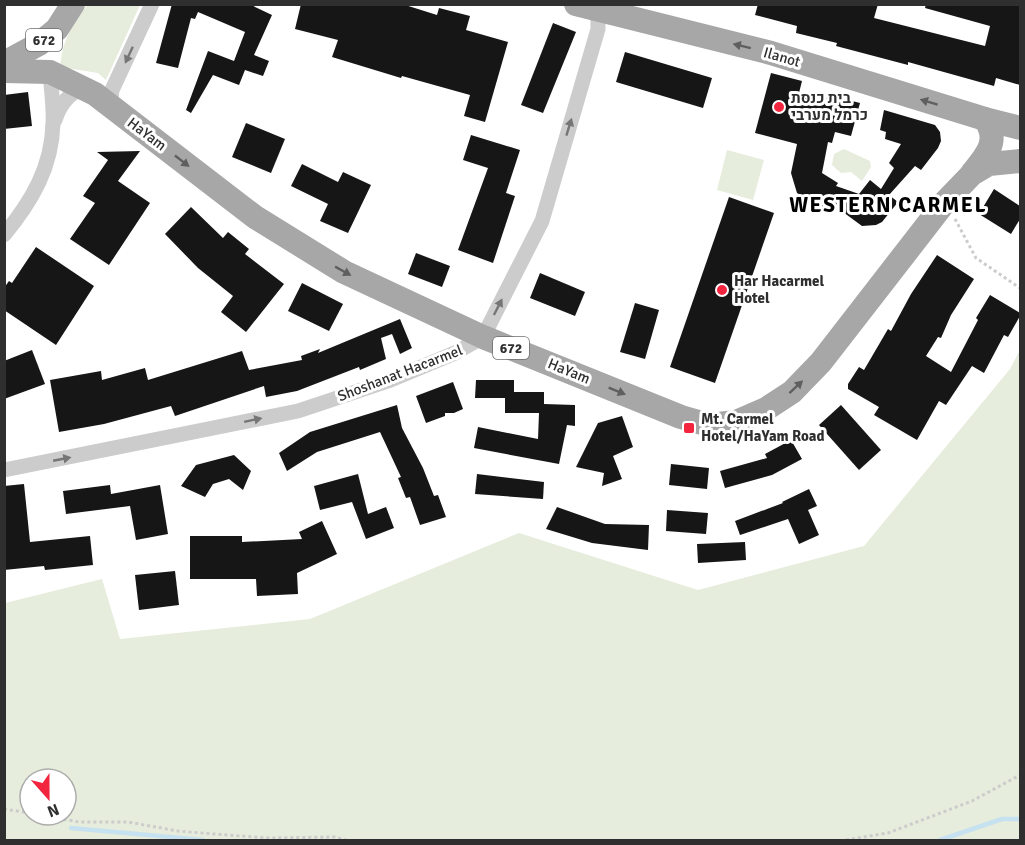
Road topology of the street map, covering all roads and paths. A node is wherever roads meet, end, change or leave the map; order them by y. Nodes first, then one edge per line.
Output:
1 (73, 4) edge
2 (152, 4) edge
3 (583, 6) edge
4 (57, 29) junction
5 (4, 63) edge
6 (4, 72) edge
7 (50, 72) junction
8 (83, 87) junction
9 (110, 106) junction
10 (985, 119) junction
11 (54, 123) junction
12 (1020, 128) edge
13 (1020, 161) edge
14 (972, 174) junction
15 (945, 202) junction
16 (4, 235) edge
17 (1020, 288) edge
18 (483, 337) junction
19 (4, 470) edge
20 (1020, 775) edge
21 (78, 822) edge
22 (346, 840) edge
23 (846, 840) edge

1 - 4 main road, 672
2 -> 9 street
10 -> 3 main road, Ilanot
18 -> 3 street
4 - 5 main road, 672
4 - 7 main road
6 - 7 main road, HaYam / 672
7 - 8 main road, HaYam / 672
7 - 11 street
8 - 9 main road, HaYam / 672
8 - 11 street
9 -> 18 main road, HaYam / 672
10 - 12 main road
10 - 14 main road
11 - 16 street
13 - 14 main road, HaYam / 672
14 - 15 main road, HaYam / 672
15 - 17 path
18 -> 15 main road, HaYam / 672
19 -> 18 street, Shoshanat Hacarmel
20 - 23 path
21 - 22 path

